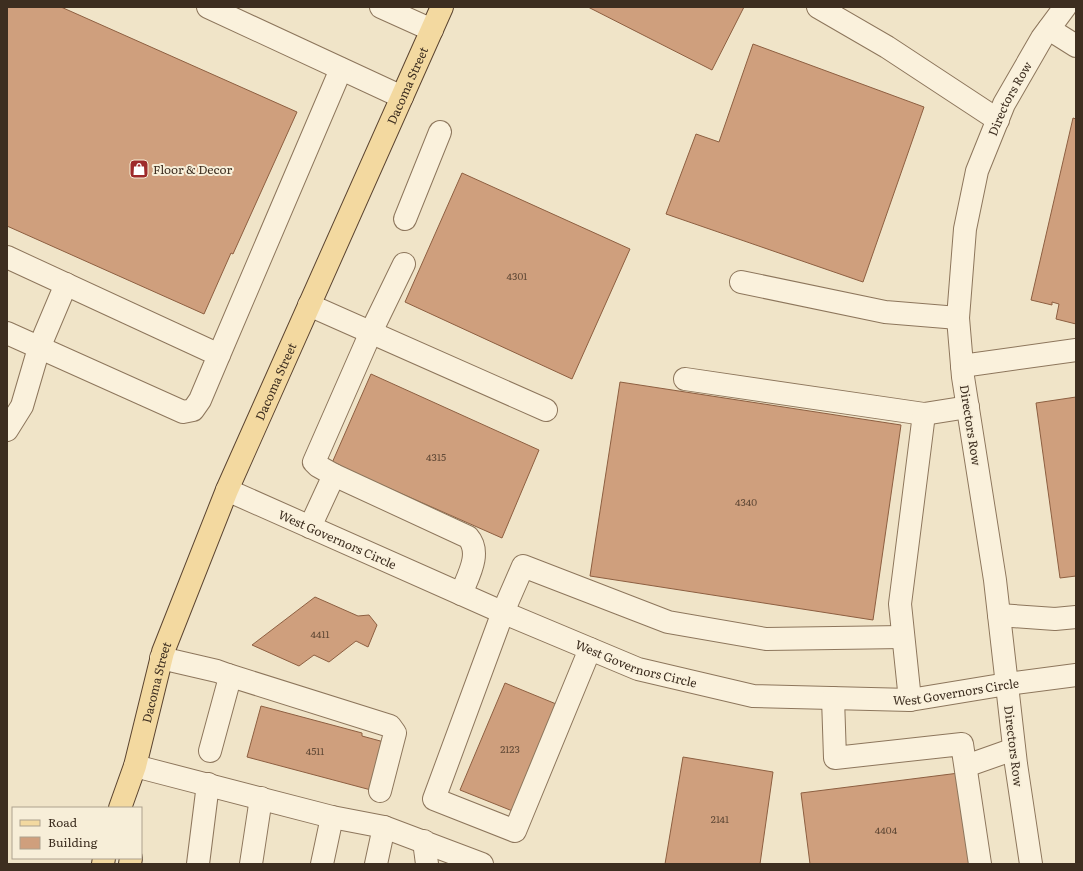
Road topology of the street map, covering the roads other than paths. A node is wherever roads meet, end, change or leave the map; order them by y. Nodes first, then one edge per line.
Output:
1 (208, 7) edge
2 (381, 7) edge
3 (442, 7) edge
4 (818, 7) edge
5 (1065, 7) edge
6 (1049, 29) junction
7 (432, 30) junction
8 (1076, 46) edge
9 (341, 69) junction
10 (402, 97) junction
11 (998, 120) junction
12 (440, 132) dead end
13 (405, 219) dead end
14 (7, 257) edge
15 (404, 264) dead end
16 (741, 282) dead end
17 (66, 284) junction
18 (309, 305) junction
19 (958, 318) junction
20 (371, 332) junction
21 (7, 333) edge
22 (39, 348) junction
23 (1076, 350) edge
24 (219, 355) junction
25 (962, 366) junction
26 (685, 379) dead end
27 (15, 403) edge
28 (968, 408) junction
29 (546, 410) dead end
30 (924, 414) junction
31 (7, 430) edge
32 (334, 475) junction
33 (227, 490) junction
34 (310, 527) junction
35 (462, 594) junction
36 (503, 612) junction
37 (999, 616) junction
38 (1076, 617) edge
39 (904, 637) junction
40 (590, 649) junction
41 (161, 658) junction
42 (228, 675) junction
43 (1076, 675) edge
44 (1006, 684) junction
45 (833, 698) junction
46 (910, 700) junction
47 (1014, 749) junction
48 (210, 751) dead end
49 (135, 766) junction
50 (966, 766) junction
51 (208, 784) junction
52 (380, 791) dead end
53 (261, 798) junction
54 (120, 807) edge
55 (134, 807) edge
56 (332, 817) junction
57 (384, 826) junction
58 (424, 841) junction
59 (198, 864) edge
60 (251, 864) edge
61 (322, 864) edge
62 (376, 864) edge
63 (427, 864) edge
64 (482, 864) edge
65 (980, 864) edge
66 (1031, 864) edge

1 - 9 street
2 - 7 street
3 - 7 main road, Dacoma Street
4 - 11 street
5 - 6 street, Directors Row
6 - 8 street
6 - 11 street, Directors Row
7 - 10 main road, Dacoma Street
9 - 10 street
9 - 24 street
10 - 18 main road, Dacoma Street
11 - 19 street, Directors Row
12 - 13 street
14 - 17 street
15 - 20 street
16 - 19 street
17 - 22 street
17 - 24 street
18 - 20 street
18 - 33 main road, Dacoma Street
19 - 25 street, Directors Row
20 - 29 street
20 - 32 street
21 - 22 street
22 - 24 street
22 - 27 street
23 - 25 street
25 - 28 street, Directors Row
26 - 30 street
27 - 31 street
28 - 30 street
28 - 37 street, Directors Row
30 - 39 street
32 - 34 street
32 - 35 street
33 - 34 street, West Governors Circle
33 - 41 main road, Dacoma Street
34 - 35 street, West Governors Circle
35 - 36 street, West Governors Circle
36 - 39 street
36 - 40 street, West Governors Circle
36 - 40 street
37 - 38 street
37 - 44 street, Directors Row
39 - 46 street
40 - 45 street, West Governors Circle
41 - 42 street
41 - 49 main road, Dacoma Street
42 - 48 street
42 - 52 street
43 - 44 street, West Governors Circle
44 - 46 street, West Governors Circle
44 - 47 street, Directors Row
45 - 46 street, West Governors Circle
45 - 50 street
47 - 50 street
47 - 66 street, Directors Row
49 - 51 street
49 - 54 main road, Dacoma Street
49 - 55 main road, Dacoma Street
50 - 65 street
51 - 53 street
51 - 59 street
53 - 56 street
53 - 60 street
56 - 57 street
56 - 61 street
57 - 58 street
57 - 62 street
58 - 63 street
58 - 64 street

